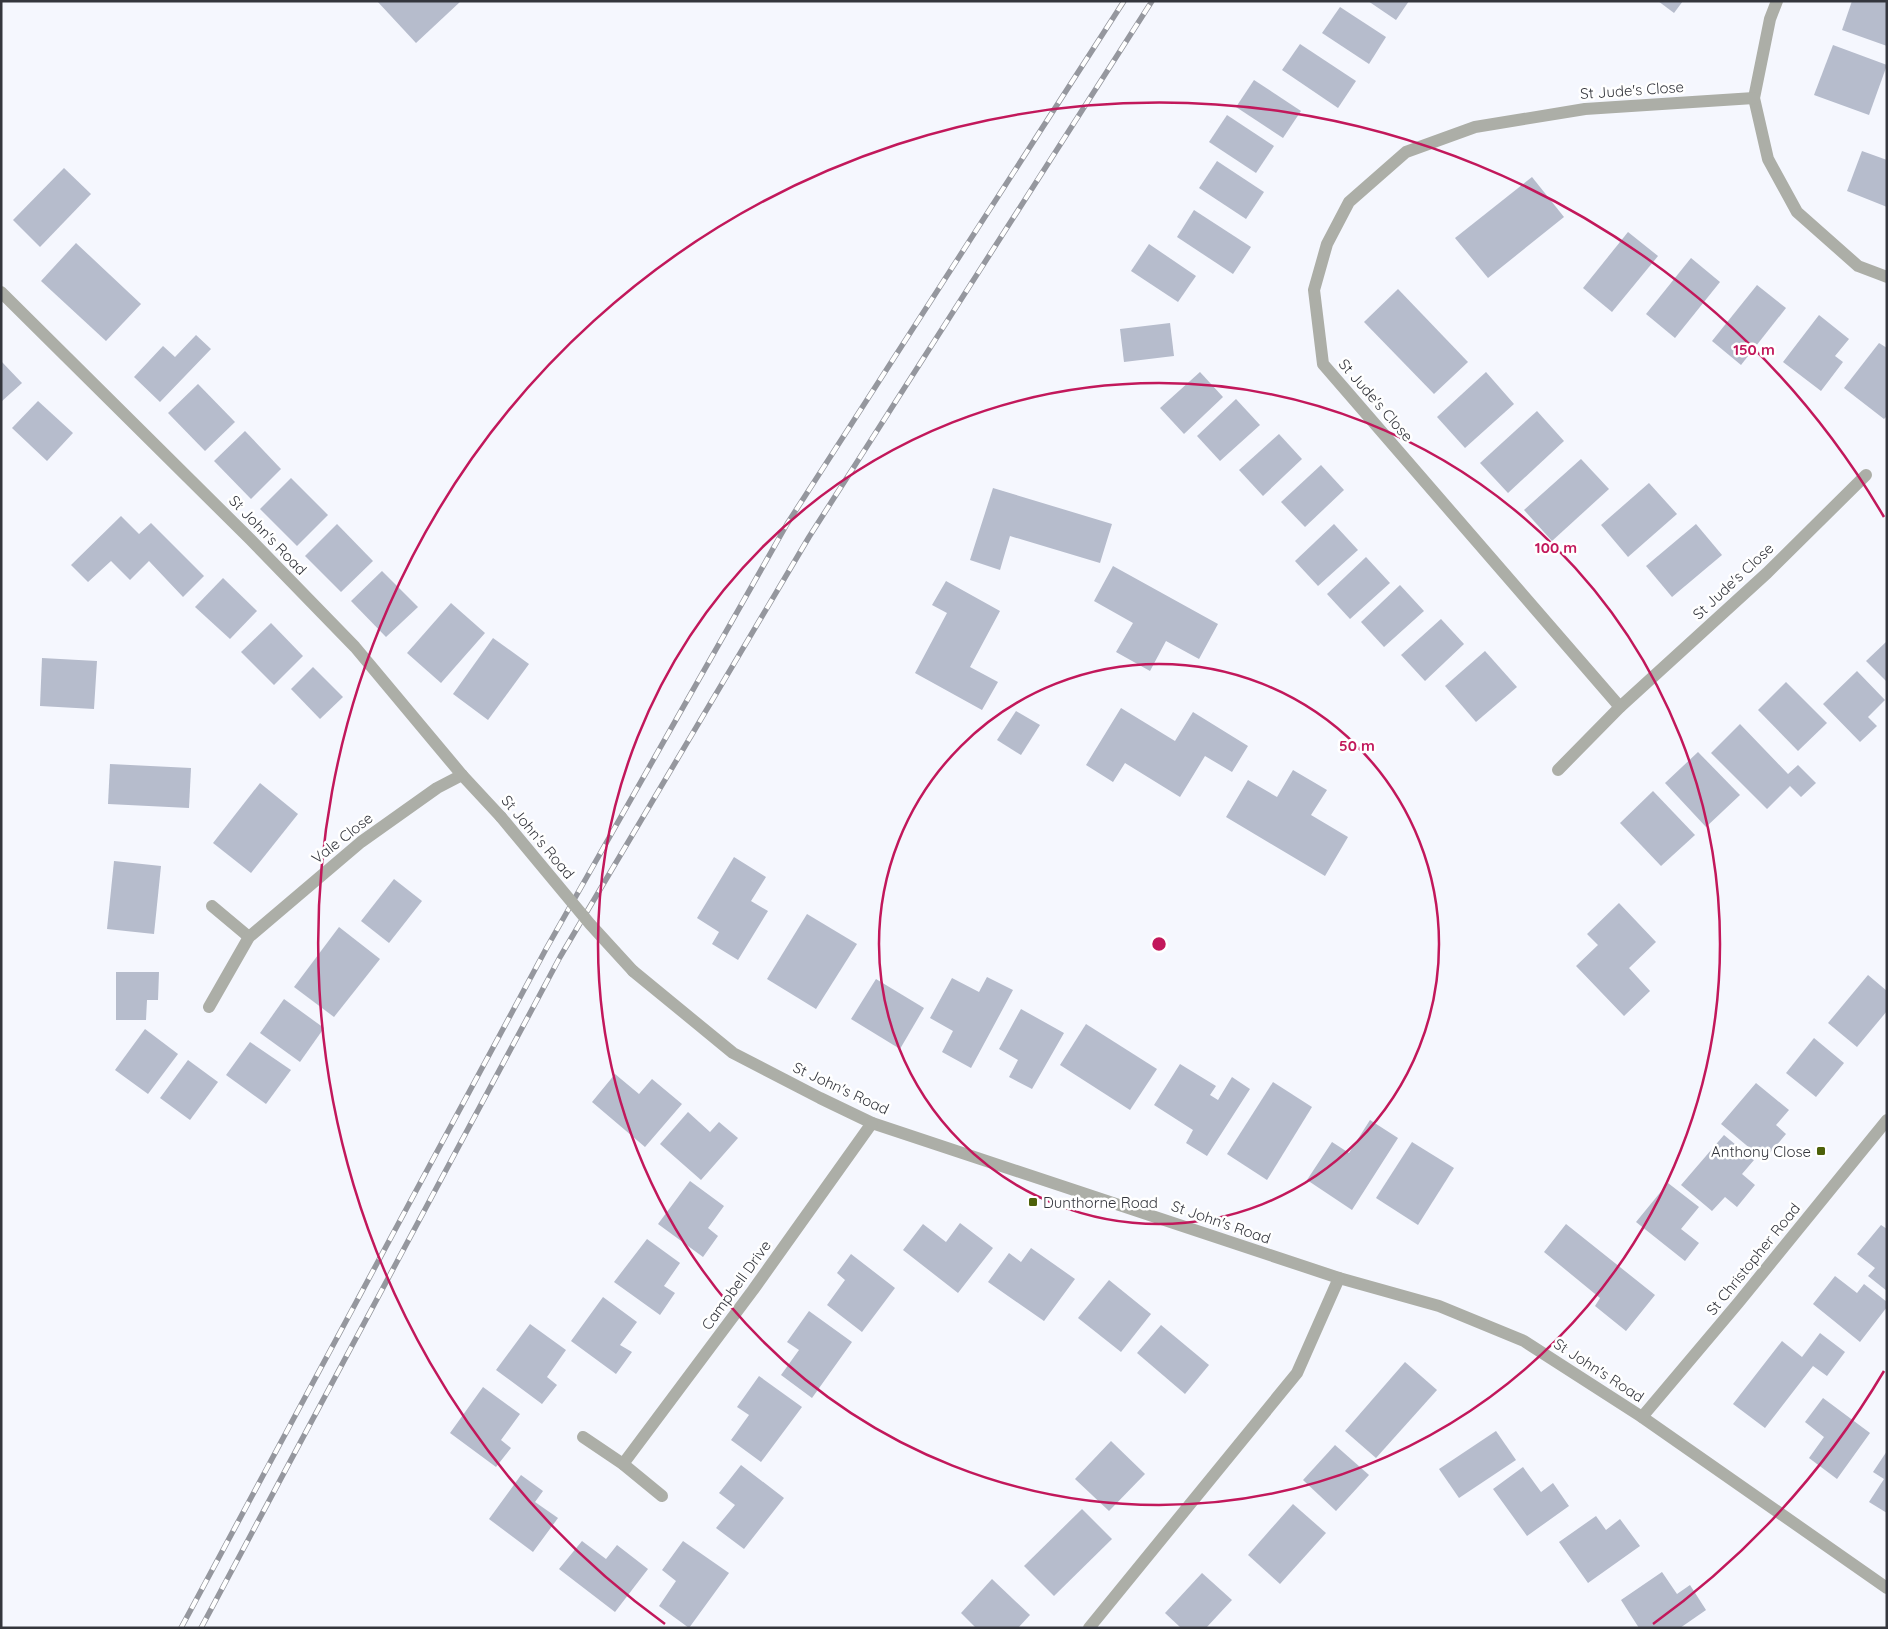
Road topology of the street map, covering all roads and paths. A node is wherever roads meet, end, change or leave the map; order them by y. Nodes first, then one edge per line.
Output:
1 (1778, 1) edge
2 (1754, 98) junction
3 (1887, 277) edge
4 (1, 292) edge
5 (1866, 475) dead end
6 (1620, 707) junction
7 (1558, 770) dead end
8 (462, 775) junction
9 (212, 906) dead end
10 (249, 937) junction
11 (209, 1007) dead end
12 (1887, 1120) edge
13 (872, 1123) junction
14 (1339, 1278) junction
15 (1642, 1417) junction
16 (583, 1438) dead end
17 (623, 1464) junction
18 (662, 1496) dead end
19 (1887, 1588) edge
20 (1089, 1628) edge

1 - 2 street
2 - 3 street
2 - 6 street, St Jude's Close
4 - 8 street, St John's Road
5 - 6 street, St Jude's Close
6 - 7 street, St Jude's Close
8 - 10 street, Vale Close
8 - 13 street, St John's Road, bridge
9 - 10 street
10 - 11 street, Vale Close
12 - 15 street, St Christopher Road
13 - 14 street, St John's Road
13 - 17 street, Campbell Drive
14 - 15 street, St John's Road
14 - 20 street
15 - 19 street, St John's Road
16 - 17 street
17 - 18 street

